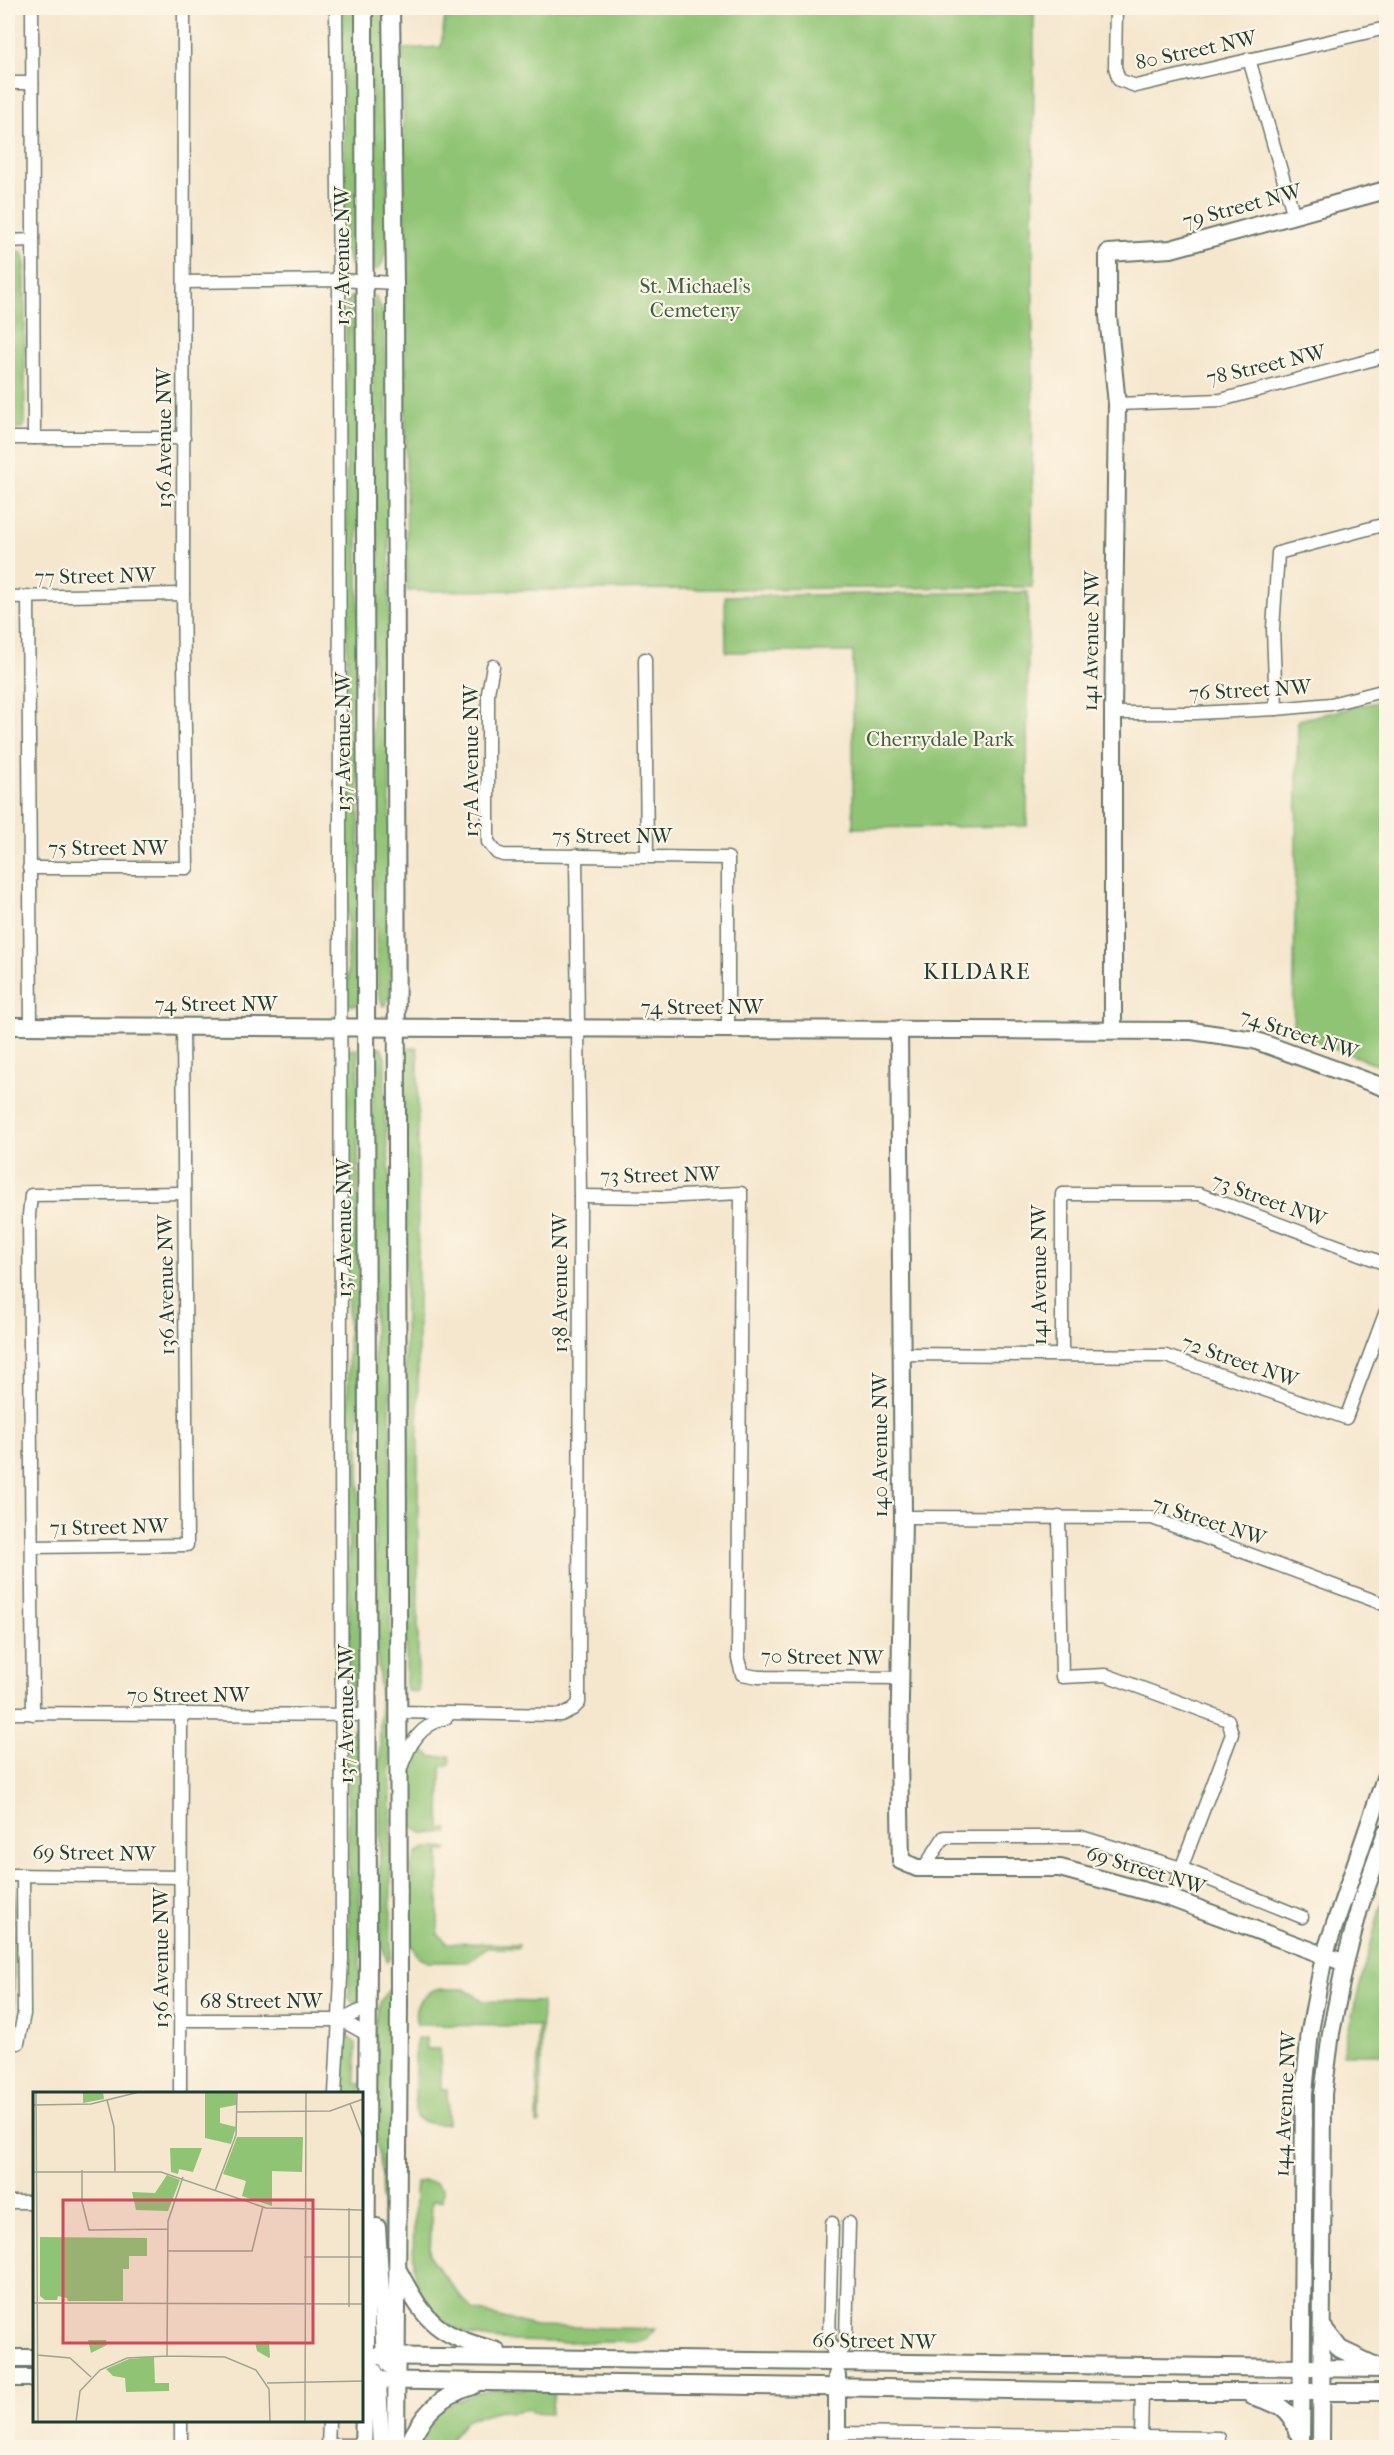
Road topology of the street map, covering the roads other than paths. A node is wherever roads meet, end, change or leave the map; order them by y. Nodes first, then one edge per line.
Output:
1 (32, 8) edge
2 (184, 8) edge
3 (336, 8) edge
4 (364, 8) edge
5 (392, 8) edge
6 (1116, 8) edge
7 (1386, 28) edge
8 (1249, 59) junction
9 (8, 83) edge
10 (32, 83) junction
11 (1386, 190) edge
12 (1294, 216) junction
13 (32, 240) junction
14 (8, 241) edge
15 (1108, 253) joint
16 (339, 280) junction
17 (184, 282) junction
18 (365, 282) junction
19 (395, 284) junction
20 (1386, 356) edge
21 (1117, 404) junction
22 (8, 438) edge
23 (34, 438) junction
24 (183, 438) junction
25 (1386, 524) edge
26 (183, 594) junction
27 (28, 596) junction
28 (8, 597) edge
29 (645, 659) dead end
30 (493, 666) dead end
31 (1386, 690) edge
32 (1276, 709) junction
33 (1113, 713) junction
34 (497, 854) joint
35 (576, 855) junction
36 (647, 855) junction
37 (29, 868) junction
38 (187, 868) joint
39 (8, 1026) edge
40 (30, 1026) junction
41 (183, 1026) junction
42 (341, 1027) junction
43 (366, 1029) junction
44 (396, 1029) junction
45 (578, 1029) junction
46 (728, 1029) junction
47 (899, 1029) junction
48 (1113, 1030) junction
49 (1386, 1088) edge
50 (184, 1193) junction
51 (1062, 1194) joint
52 (580, 1196) junction
53 (1386, 1264) edge
54 (1386, 1311) edge
55 (902, 1354) junction
56 (1062, 1356) junction
57 (903, 1517) junction
58 (1059, 1517) junction
59 (187, 1545) joint
60 (32, 1547) junction
61 (1386, 1605) edge
62 (742, 1674) joint
63 (900, 1678) junction
64 (398, 1712) junction
65 (8, 1713) edge
66 (33, 1714) junction
67 (456, 1714) junction
68 (181, 1715) junction
69 (342, 1715) junction
70 (368, 1715) junction
71 (1386, 1775) edge
72 (398, 1778) junction
73 (1386, 1832) edge
74 (901, 1861) joint
75 (924, 1868) junction
76 (1181, 1869) junction
77 (8, 1875) edge
78 (24, 1875) junction
79 (181, 1877) junction
80 (1170, 1898) junction
81 (1302, 1917) dead end
82 (1324, 1956) junction
83 (1345, 1963) junction
84 (368, 2007) junction
85 (181, 2020) junction
86 (341, 2020) junction
87 (368, 2036) junction
88 (13, 2043) edge
89 (180, 2092) edge
90 (336, 2092) edge
91 (367, 2149) junction
92 (8, 2202) edge
93 (33, 2202) edge
94 (832, 2223) dead end
95 (849, 2223) dead end
96 (399, 2270) junction
97 (366, 2272) junction
98 (363, 2286) edge
99 (1322, 2326) junction
100 (364, 2356) edge
101 (391, 2356) junction
102 (8, 2358) edge
103 (33, 2358) edge
104 (524, 2358) junction
105 (837, 2362) junction
106 (1301, 2369) junction
107 (1322, 2369) junction
108 (1384, 2369) edge
109 (8, 2378) edge
110 (33, 2378) edge
111 (368, 2380) edge
112 (398, 2380) junction
113 (489, 2382) junction
114 (837, 2386) junction
115 (1237, 2391) junction
116 (1300, 2391) junction
117 (1142, 2392) junction
118 (1322, 2392) junction
119 (1386, 2392) edge
120 (181, 2422) edge
121 (329, 2422) edge
122 (1141, 2438) junction
123 (1219, 2438) dead end
124 (837, 2440) edge
125 (328, 2446) edge
126 (363, 2446) edge
127 (1300, 2447) edge
128 (181, 2448) edge
129 (381, 2448) edge
130 (396, 2448) edge
131 (407, 2448) edge
132 (1322, 2448) edge

1 - 10 street
2 - 17 street, 136 Avenue NW
3 - 16 street, 137 Avenue NW
4 - 18 main road, 137 Avenue NW
5 - 19 main road
6 - 8 street, 80 Street NW
7 - 8 street, 80 Street NW
8 - 12 street
9 - 10 street
10 - 13 street
11 - 12 main road, 79 Street NW
12 - 15 main road, 79 Street NW
13 - 14 street
13 - 23 street
15 - 21 main road, 141 Avenue NW
16 - 17 street
16 - 18 street
16 - 42 street, 137 Avenue NW
17 - 24 street, 136 Avenue NW
18 - 19 street
18 - 43 main road, 137 Avenue NW
19 - 44 main road
20 - 21 street, 78 Street NW
21 - 33 main road, 141 Avenue NW
22 - 23 street
23 - 24 street
24 - 26 street, 136 Avenue NW
25 - 32 street
26 - 27 street, 77 Street NW
26 - 38 street, 136 Avenue NW
27 - 28 street, 77 Street NW
27 - 37 street
29 - 36 street
30 - 34 street, 137A Avenue NW
31 - 32 street, 76 Street NW
32 - 33 street, 76 Street NW
33 - 48 main road, 141 Avenue NW
34 - 35 street, 75 Street NW
35 - 36 street, 75 Street NW
35 - 45 street, 138 Avenue NW
36 - 46 street, 75 Street NW
37 - 38 street, 75 Street NW
37 - 40 street
39 - 40 main road, 74 Street NW
40 - 41 main road, 74 Street NW
41 - 42 main road, 74 Street NW
41 - 50 street, 136 Avenue NW
42 - 43 main road, 74 Street NW
42 - 69 street, 137 Avenue NW
43 - 44 main road, 74 Street NW
43 - 70 main road, 137 Avenue NW
44 - 45 main road, 74 Street NW
44 - 64 main road
45 - 46 main road, 74 Street NW
45 - 52 street, 138 Avenue NW
46 - 47 main road, 74 Street NW
47 - 48 main road, 74 Street NW
47 - 55 main road, 140 Avenue NW
48 - 49 main road, 74 Street NW
50 - 59 street, 136 Avenue NW
50 - 60 street
51 - 53 street, 73 Street NW
51 - 56 street, 141 Avenue NW
52 - 62 street, 73 Street NW
52 - 67 street, 138 Avenue NW
54 - 56 street, 72 Street NW
55 - 56 street, 72 Street NW
55 - 57 main road, 140 Avenue NW
57 - 58 street, 71 Street NW
57 - 63 main road, 140 Avenue NW
58 - 61 street, 71 Street NW
58 - 76 street
59 - 60 street, 71 Street NW
60 - 66 street
62 - 63 street, 70 Street NW
63 - 74 main road, 140 Avenue NW
64 - 67 street
64 - 72 main road
65 - 66 street, 70 Street NW
66 - 68 street, 70 Street NW
67 - 72 street
68 - 69 street, 70 Street NW
68 - 79 street, 136 Avenue NW
69 - 70 street, 70 Street NW
69 - 86 street, 137 Avenue NW
70 - 84 main road, 137 Avenue NW
71 - 82 main road, 144 Avenue NW
72 - 96 main road
73 - 83 main road, 144 Avenue NW
74 - 75 main road, 69 Street NW
75 - 76 street, 69 Street NW
75 - 80 main road, 69 Street NW
76 - 80 street
76 - 81 street, 69 Street NW
77 - 78 street, 69 Street NW
78 - 79 street, 69 Street NW
78 - 88 street
79 - 85 street, 136 Avenue NW
80 - 82 main road, 69 Street NW
82 - 83 main road, 69 Street NW
82 - 106 main road, 144 Avenue NW
83 - 99 main road, 144 Avenue NW
84 - 86 street, 68 Street NW
84 - 87 main road, 137 Avenue NW
85 - 86 street, 68 Street NW
85 - 89 street, 136 Avenue NW
86 - 87 street, 68 Street NW
86 - 90 street, 137 Avenue NW
87 - 91 main road, 137 Avenue NW
91 - 97 main road, 137 Avenue NW
91 - 101 main road
92 - 93 street
94 - 105 street
95 - 105 street
96 - 101 main road
96 - 104 main road
97 - 98 main road
97 - 100 main road, 137 Avenue NW
99 - 107 main road, 144 Avenue NW
99 - 108 main road
100 - 101 main road, 66 Street NW
100 - 111 main road, 137 Avenue NW
101 - 104 main road, 66 Street NW
101 - 112 main road
102 - 103 main road
104 - 105 main road, 66 Street NW
105 - 106 main road, 66 Street NW
105 - 114 main road
106 - 107 main road, 66 Street NW
106 - 116 main road, 144 Avenue NW
107 - 108 main road, 66 Street NW
107 - 118 main road, 144 Avenue NW
109 - 110 main road
111 - 112 main road
111 - 126 main road, 137 Avenue NW
111 - 129 main road
112 - 113 main road
112 - 130 main road
113 - 114 main road
113 - 131 main road
114 - 117 main road
114 - 124 main road
115 - 116 main road
115 - 117 main road
115 - 127 main road
116 - 118 main road
116 - 127 main road, 144 Avenue NW
117 - 122 street
118 - 119 main road
118 - 132 main road, 144 Avenue NW
120 - 128 street
121 - 125 street
122 - 123 street
122 - 124 street
125 - 126 street

